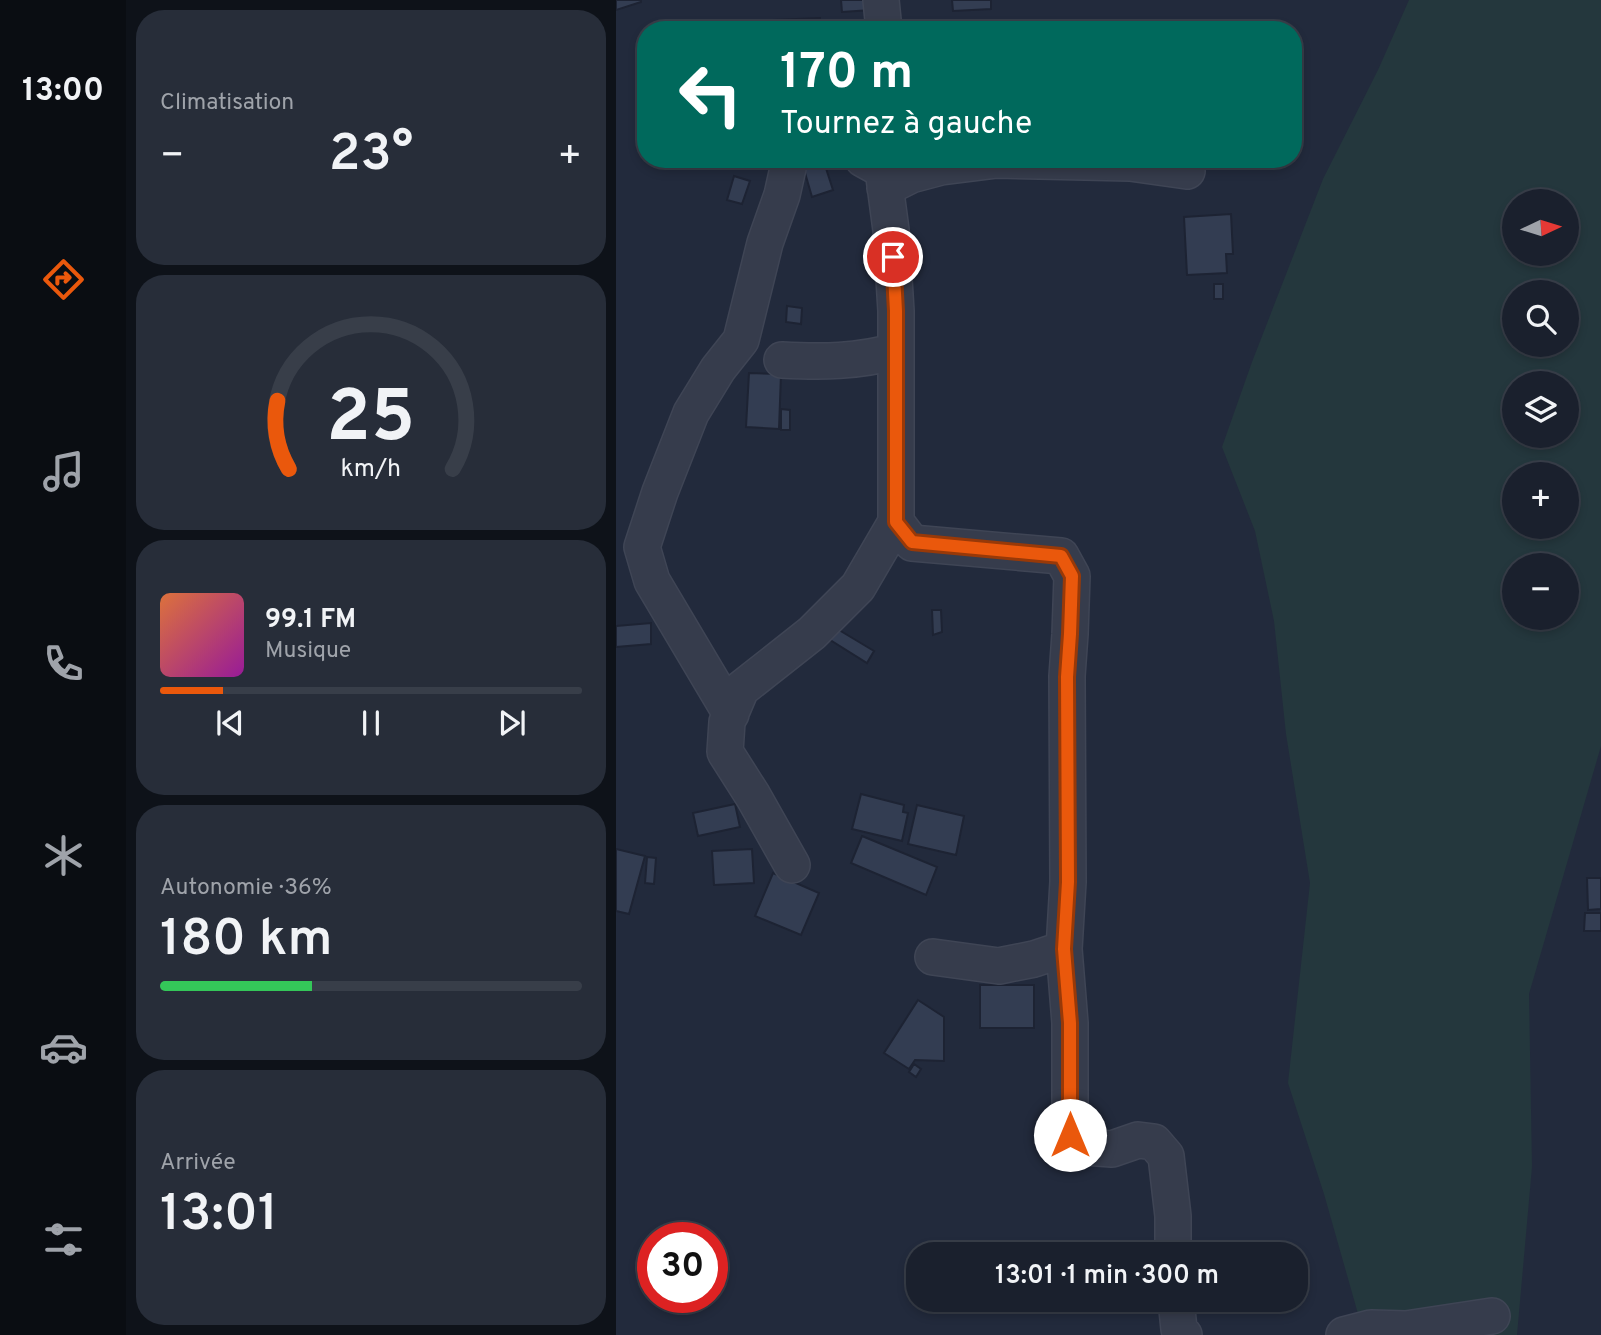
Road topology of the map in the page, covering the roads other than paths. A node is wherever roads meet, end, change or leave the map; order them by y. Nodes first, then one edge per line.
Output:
1 (881, 0) edge
2 (883, 21) edge
3 (788, 168) edge
4 (879, 168) edge
5 (937, 168) edge
6 (1166, 168) edge
7 (1187, 171) dead end
8 (885, 188) junction
9 (896, 351) junction
10 (782, 360) dead end
11 (896, 522) junction
12 (731, 714) junction
13 (792, 865) dead end
14 (1064, 949) junction
15 (933, 957) dead end
16 (1173, 1242) edge
17 (1492, 1316) dead end
18 (1345, 1335) edge

1 - 2 street
3 - 12 street
4 - 8 street
5 - 8 street
6 - 7 street
8 - 9 street
9 - 10 street
9 - 11 street
11 - 12 street
11 - 14 street
12 - 13 street
14 - 15 street
14 - 16 street
17 - 18 street

